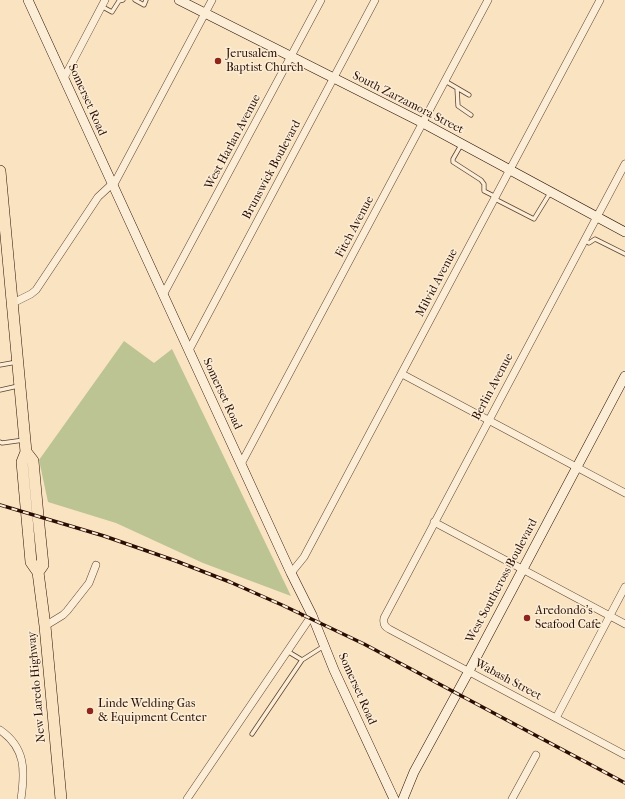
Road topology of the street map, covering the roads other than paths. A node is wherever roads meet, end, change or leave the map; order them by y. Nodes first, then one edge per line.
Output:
1 (28, 0) edge
2 (123, 0) edge
3 (135, 0) edge
4 (146, 0) edge
5 (179, 0) edge
6 (212, 0) edge
7 (321, 0) edge
8 (375, 0) edge
9 (488, 0) edge
10 (600, 0) edge
11 (103, 3) edge
12 (205, 13) junction
13 (291, 56) junction
14 (64, 78) junction
15 (334, 78) junction
16 (446, 81) junction
17 (457, 88) junction
18 (469, 95) dead end
19 (471, 115) dead end
20 (423, 123) junction
21 (461, 144) junction
22 (625, 164) edge
23 (510, 170) junction
24 (0, 171) edge
25 (112, 185) junction
26 (550, 192) junction
27 (495, 198) junction
28 (596, 217) junction
29 (625, 232) edge
30 (584, 240) junction
31 (625, 254) edge
32 (163, 295) junction
33 (13, 303) junction
34 (189, 350) junction
35 (18, 362) junction
36 (0, 365) edge
37 (402, 374) junction
38 (625, 376) edge
39 (20, 385) junction
40 (0, 390) edge
41 (488, 420) junction
42 (25, 440) junction
43 (0, 442) edge
44 (241, 464) junction
45 (576, 467) junction
46 (625, 493) edge
47 (434, 522) junction
48 (96, 565) dead end
49 (522, 569) junction
50 (291, 573) junction
51 (625, 587) edge
52 (610, 616) junction
53 (307, 617) junction
54 (384, 621) joint
55 (625, 624) edge
56 (45, 626) junction
57 (325, 646) junction
58 (287, 651) junction
59 (302, 660) junction
60 (469, 671) junction
61 (556, 718) junction
62 (0, 730) edge
63 (252, 734) dead end
64 (536, 755) dead end
65 (625, 755) edge
66 (21, 799) edge
67 (61, 799) edge
68 (187, 799) edge
69 (394, 799) edge
70 (403, 799) edge
71 (512, 799) edge

1 - 14 main road, Somerset Road
2 - 11 lane
3 - 4 lane
5 - 12 main road, South Zarzamora Street
6 - 12 street
7 - 13 street, West Harlan Avenue
8 - 15 street, Brunswick Boulevard
9 - 16 street, Fitch Avenue
10 - 23 street, Milvid Avenue
11 - 14 street
12 - 13 main road, South Zarzamora Street
12 - 25 street
13 - 15 main road, South Zarzamora Street
13 - 32 street, West Harlan Avenue
14 - 25 main road, Somerset Road
15 - 20 main road, South Zarzamora Street
15 - 34 street, Brunswick Boulevard
16 - 17 lane
16 - 20 street, Fitch Avenue
17 - 18 lane
17 - 19 lane
20 - 21 main road, South Zarzamora Street
20 - 44 street, Fitch Avenue
21 - 23 main road, South Zarzamora Street
21 - 27 lane
22 - 28 street, Berlin Avenue
23 - 26 main road, South Zarzamora Street
23 - 27 street, Milvid Avenue
24 - 33 main road, New Laredo Highway
25 - 32 main road, Somerset Road
25 - 33 street
26 - 27 lane
26 - 28 main road, South Zarzamora Street
27 - 37 street, Milvid Avenue
28 - 29 main road, South Zarzamora Street
28 - 30 street, Berlin Avenue
30 - 31 lane
30 - 41 street, Berlin Avenue
32 - 34 main road, Somerset Road
33 - 35 main road, New Laredo Highway
34 - 44 main road, Somerset Road
35 - 36 lane
35 - 39 main road, New Laredo Highway
37 - 41 street
37 - 50 street, Milvid Avenue
38 - 45 main road, West Southcross Boulevard
39 - 40 lane
39 - 42 main road, New Laredo Highway
41 - 45 street
41 - 47 street, Berlin Avenue
42 - 43 lane
42 - 56 main road, New Laredo Highway
44 - 50 main road, Somerset Road
45 - 46 street
45 - 49 main road, West Southcross Boulevard
47 - 49 street
47 - 54 street, Berlin Avenue
48 - 56 street
49 - 52 street
49 - 60 main road, West Southcross Boulevard
50 - 53 main road, Somerset Road
51 - 52 street
52 - 55 street
52 - 61 street
53 - 57 main road, Somerset Road
53 - 58 street
54 - 60 street, Wabash Street
56 - 67 main road, New Laredo Highway
57 - 59 lane
57 - 69 main road, Somerset Road
58 - 59 lane
58 - 68 street
59 - 63 lane
60 - 61 street, Wabash Street
60 - 70 main road, West Southcross Boulevard
61 - 65 street, Wabash Street
62 - 66 street
64 - 71 street

